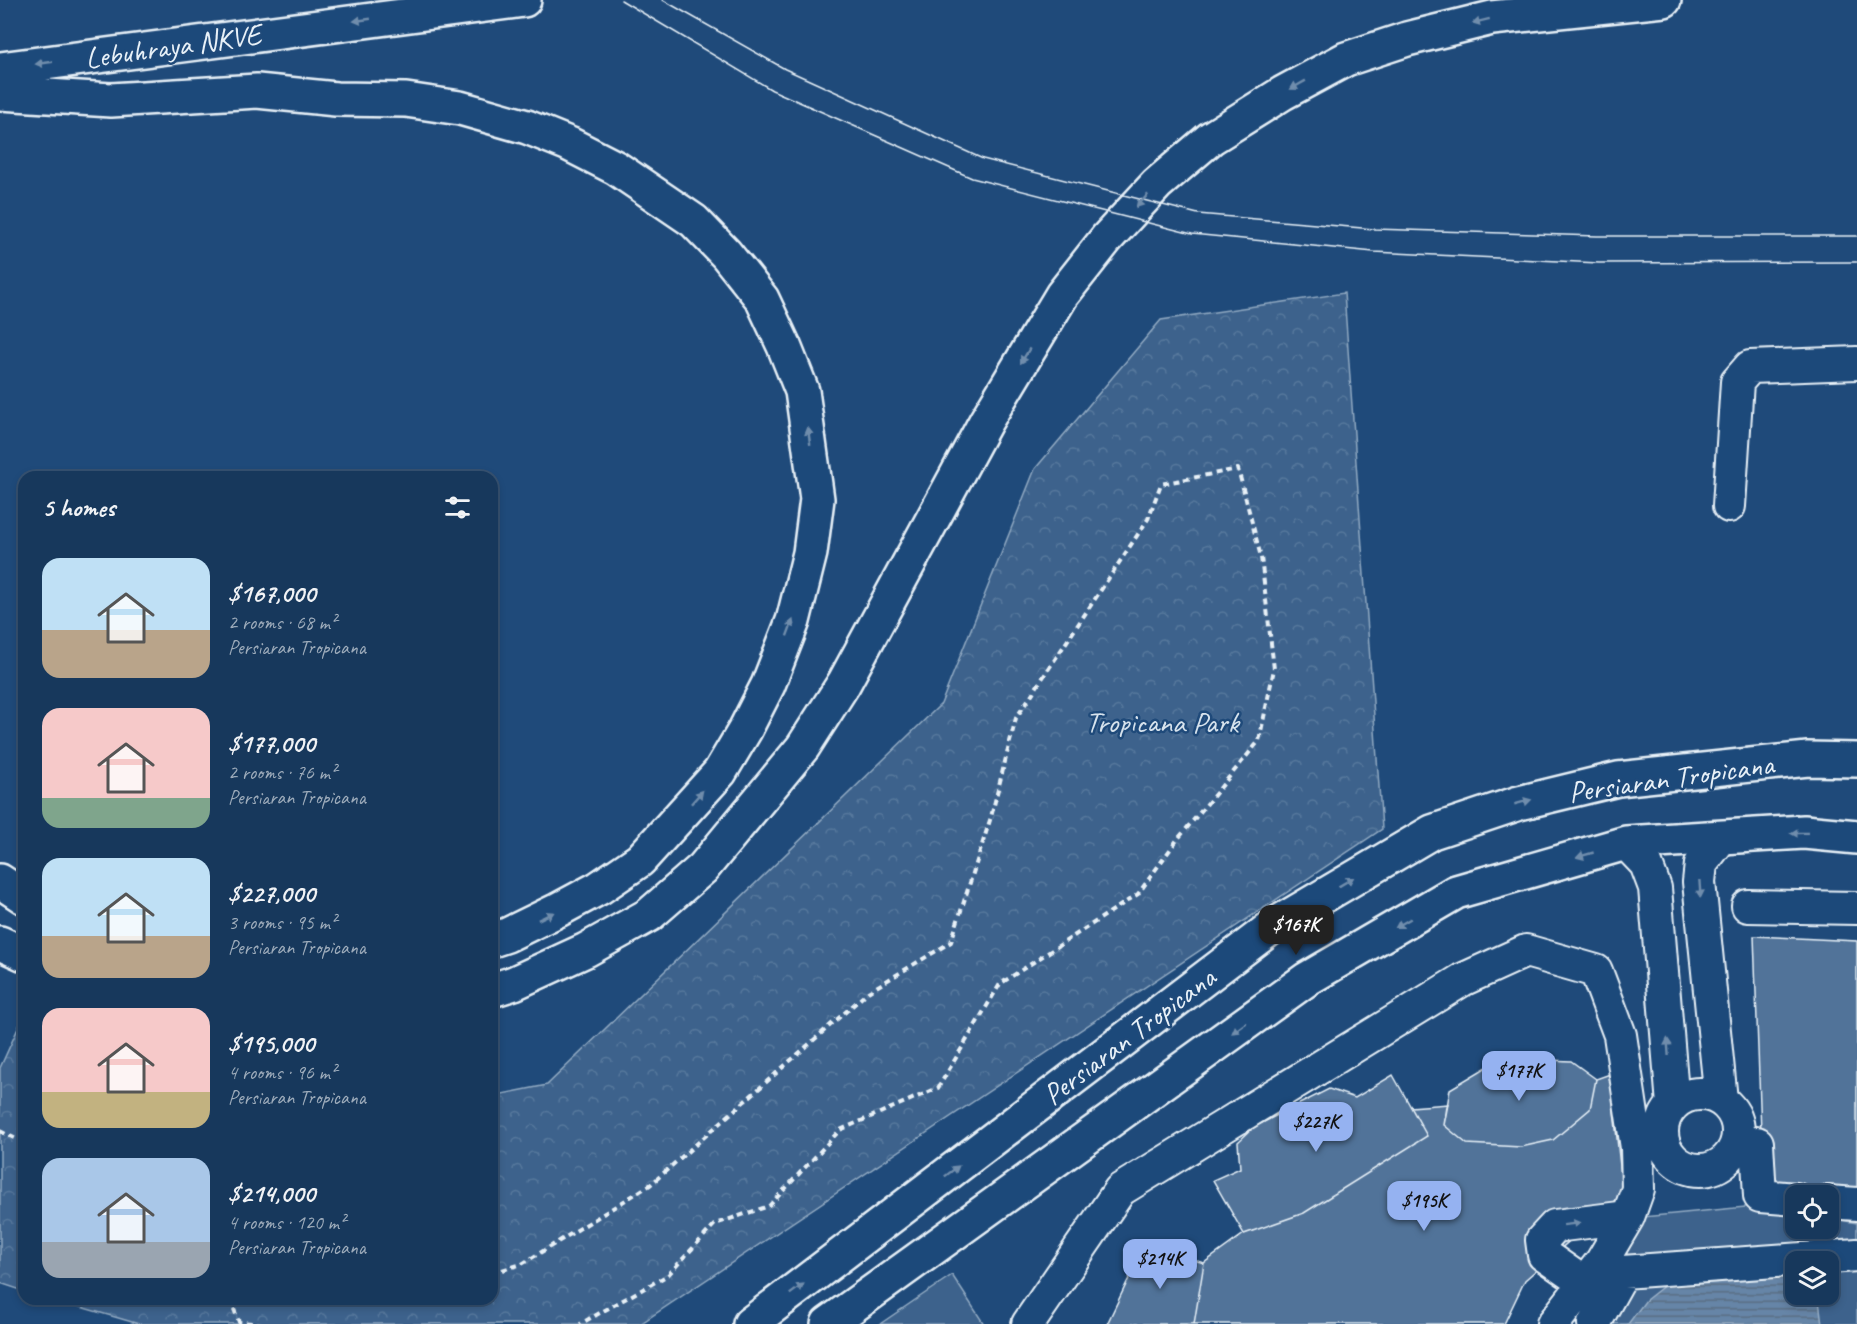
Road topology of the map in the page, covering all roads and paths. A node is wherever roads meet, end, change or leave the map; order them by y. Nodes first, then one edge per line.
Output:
1 (524, 0) edge
2 (1664, 0) edge
3 (0, 69) edge
4 (0, 93) edge
5 (1857, 363) edge
6 (1729, 506) dead end
7 (1857, 760) edge
8 (1722, 837) junction
9 (1857, 837) edge
10 (1626, 843) junction
11 (0, 880) edge
12 (18, 893) edge
13 (1748, 906) dead end
14 (1857, 908) edge
15 (498, 938) edge
16 (0, 943) edge
17 (18, 951) edge
18 (498, 988) edge
19 (1721, 1100) junction
20 (1673, 1105) junction
21 (0, 1131) edge
22 (18, 1140) edge
23 (1650, 1145) junction
24 (1735, 1147) junction
25 (1785, 1198) edge
26 (1839, 1203) edge
27 (1857, 1204) edge
28 (1628, 1217) junction
29 (1857, 1256) edge
30 (498, 1272) edge
31 (1584, 1283) junction
32 (232, 1305) edge
33 (263, 1324) edge
34 (580, 1324) edge
35 (750, 1324) edge
36 (828, 1324) edge
37 (1028, 1324) edge
38 (1553, 1324) edge
39 (1594, 1324) edge

1 -> 3 main road, Lebuhraya NKVE
2 -> 18 main road
15 -> 4 main road
5 - 6 lane
35 -> 7 main road, Persiaran Tropicana
9 -> 8 main road, Persiaran Tropicana
8 - 10 main road, Persiaran Tropicana
8 -> 19 lane
20 -> 10 lane
10 -> 36 main road, Persiaran Tropicana
11 - 12 main road
13 - 14 lane
16 - 17 main road
19 - 20 lane
19 - 24 lane
20 - 23 lane
21 - 22 path
23 - 24 lane
23 - 28 lane
23 - 37 lane
24 - 25 lane
26 - 27 lane
28 - 31 lane
31 -> 28 lane
29 - 39 lane
30 - 34 path
31 - 38 lane
32 - 33 path

